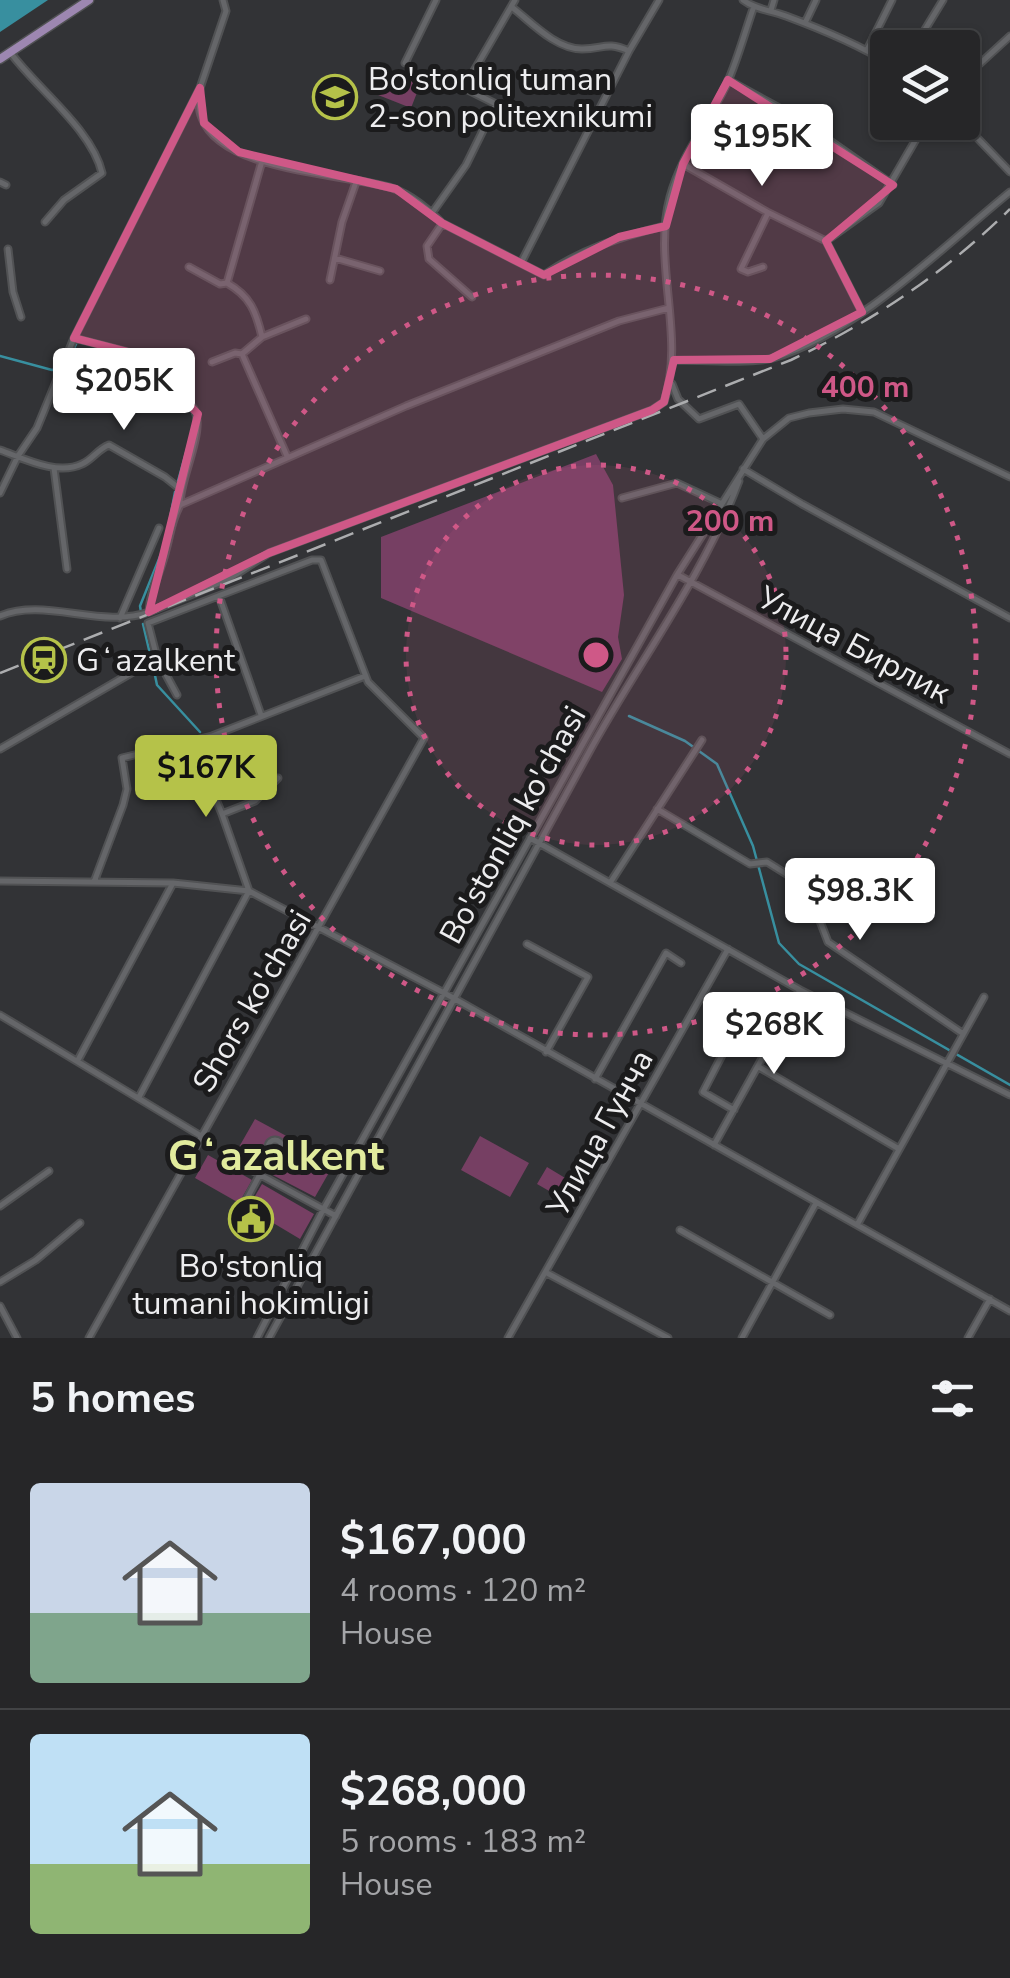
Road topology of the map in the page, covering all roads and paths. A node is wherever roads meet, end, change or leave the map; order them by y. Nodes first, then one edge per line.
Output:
1 (81, 0) edge
2 (89, 0) edge
3 (223, 0) edge
4 (436, 0) edge
5 (659, 0) edge
6 (742, 0) edge
7 (774, 0) edge
8 (816, 0) edge
9 (892, 0) edge
10 (943, 0) edge
11 (514, 4) edge
12 (753, 8) junction
13 (771, 10) junction
14 (806, 24) junction
15 (925, 30) edge
16 (1010, 36) edge
17 (867, 50) junction
18 (629, 51) junction
19 (870, 52) edge
20 (3, 55) edge
21 (405, 63) dead end
22 (980, 64) edge
23 (728, 80) junction
24 (200, 88) junction
25 (914, 140) edge
26 (980, 140) edge
27 (262, 161) junction
28 (683, 164) junction
29 (1009, 168) edge
30 (356, 181) junction
31 (892, 184) junction
32 (1010, 192) edge
33 (432, 213) junction
34 (768, 213) junction
35 (46, 222) dead end
36 (442, 224) junction
37 (666, 226) junction
38 (826, 241) junction
39 (8, 249) dead end
40 (334, 258) junction
41 (521, 264) junction
42 (189, 266) dead end
43 (763, 267) dead end
44 (380, 271) dead end
45 (330, 280) dead end
46 (227, 282) junction
47 (0, 292) edge
48 (13, 292) junction
49 (472, 297) dead end
50 (669, 308) junction
51 (862, 312) junction
52 (21, 316) dead end
53 (306, 320) dead end
54 (262, 336) junction
55 (74, 338) junction
56 (242, 354) junction
57 (674, 360) junction
58 (212, 362) dead end
59 (61, 369) junction
60 (671, 381) junction
61 (124, 411) dead end
62 (763, 439) junction
63 (0, 450) edge
64 (18, 456) junction
65 (287, 457) junction
66 (54, 468) junction
67 (744, 469) junction
68 (1010, 477) edge
69 (180, 489) junction
70 (0, 492) edge
71 (622, 498) dead end
72 (720, 503) junction
73 (180, 505) junction
74 (159, 528) dead end
75 (67, 569) dead end
76 (677, 575) junction
77 (689, 582) junction
78 (219, 596) junction
79 (150, 612) junction
80 (1009, 615) edge
81 (0, 616) edge
82 (120, 618) junction
83 (157, 658) junction
84 (366, 676) junction
85 (177, 695) dead end
86 (261, 715) junction
87 (192, 741) junction
88 (700, 741) dead end
89 (0, 749) edge
90 (1010, 754) edge
91 (278, 778) dead end
92 (657, 809) junction
93 (222, 814) junction
94 (530, 838) junction
95 (538, 844) junction
96 (0, 881) edge
97 (94, 882) junction
98 (610, 882) junction
99 (173, 883) junction
100 (249, 891) junction
101 (320, 928) junction
102 (527, 944) dead end
103 (728, 949) junction
104 (681, 963) dead end
105 (800, 990) junction
106 (446, 994) junction
107 (984, 997) dead end
108 (453, 998) junction
109 (750, 1003) dead end
110 (0, 1014) edge
111 (962, 1033) junction
112 (546, 1052) junction
113 (949, 1059) junction
114 (78, 1060) junction
115 (759, 1068) junction
116 (594, 1079) junction
117 (1010, 1095) edge
118 (138, 1097) junction
119 (642, 1105) junction
120 (734, 1110) junction
121 (201, 1136) junction
122 (714, 1145) junction
123 (898, 1149) junction
124 (271, 1154) dead end
125 (232, 1160) dead end
126 (49, 1171) dead end
127 (260, 1175) junction
128 (816, 1203) junction
129 (244, 1204) dead end
130 (0, 1206) edge
131 (324, 1210) junction
132 (336, 1216) junction
133 (80, 1224) dead end
134 (856, 1226) junction
135 (680, 1230) dead end
136 (546, 1272) junction
137 (0, 1282) edge
138 (773, 1282) junction
139 (990, 1300) junction
140 (0, 1306) edge
141 (1010, 1311) edge
142 (830, 1315) dead end
143 (17, 1338) edge
144 (88, 1338) edge
145 (257, 1338) edge
146 (269, 1338) edge
147 (508, 1338) edge
148 (668, 1338) edge
149 (742, 1338) edge
150 (968, 1338) edge

1 - 20 main road
2 - 20 main road
3 - 24 street
4 - 21 street
5 - 18 street
6 - 12 street
7 - 13 street
8 - 14 street
9 - 17 street
10 - 15 street
11 - 18 street
11 - 33 street
12 - 13 street
12 - 23 street
13 - 14 street
14 - 17 street
16 - 22 street
17 - 19 street
18 - 41 street
20 - 35 street
23 - 28 street
23 - 31 street
24 - 27 street
24 - 55 street
25 - 31 street
26 - 29 street
27 - 30 street
27 - 46 street
28 - 34 street
28 - 37 street
30 - 33 street
30 - 40 street
31 - 38 street
32 - 51 street
33 - 36 street
34 - 38 street
34 - 43 street
36 - 41 street
36 - 49 street
37 - 41 street
37 - 50 street
38 - 51 street
39 - 48 street
40 - 44 street
40 - 45 street
42 - 46 street
46 - 54 street
47 - 48 street
48 - 52 street
50 - 57 street
50 - 65 street
51 - 57 street
53 - 54 street
54 - 56 street
55 - 59 street
55 - 69 street
56 - 58 street
56 - 65 street
57 - 60 street
59 - 61 street
59 - 64 street
60 - 62 street
60 - 79 street
62 - 67 street
62 - 68 street
63 - 64 street
64 - 66 street
64 - 70 street
65 - 73 street
66 - 69 street
66 - 75 street
67 - 72 street, Bo'stonliq ko'chasi
67 - 77 street, Bo'stonliq ko'chasi
67 - 80 street
69 - 73 street
71 - 72 street
72 - 76 street, Bo'stonliq ko'chasi
73 - 79 street
74 - 82 street
76 - 77 street, Улица Бирлик
76 - 94 street, Bo'stonliq ko'chasi
77 - 90 street, Улица Бирлик
77 - 95 street, Bo'stonliq ko'chasi
78 - 83 street
78 - 84 street
78 - 86 street
79 - 82 street
81 - 82 street
83 - 85 street
83 - 89 street
84 - 86 street
84 - 101 street, Shors ko'chasi
86 - 87 street
87 - 93 street
87 - 97 street
88 - 92 street
91 - 93 street
92 - 98 street
92 - 111 street
93 - 100 street
94 - 95 street
94 - 106 street, Bo'stonliq ko'chasi
95 - 98 street
95 - 108 street, Bo'stonliq ko'chasi
96 - 97 street
97 - 99 street
98 - 103 street
99 - 100 street
99 - 114 street
100 - 101 street
100 - 118 street
101 - 106 street
101 - 121 street, Shors ko'chasi
102 - 112 street
103 - 105 street
103 - 119 street, Улица Гунча
104 - 116 street
105 - 113 street
105 - 115 street
106 - 108 street
106 - 131 street, Bo'stonliq ko'chasi
107 - 111 street
108 - 112 street
108 - 132 street, Bo'stonliq ko'chasi
109 - 120 street
110 - 114 street
111 - 113 street
112 - 116 street
113 - 117 street
113 - 123 street
114 - 118 street
115 - 120 street
115 - 123 street
116 - 119 street
118 - 121 street
119 - 122 street
119 - 136 street, Улица Гунча
120 - 122 street
121 - 144 street, Shors ko'chasi
122 - 128 street
123 - 134 street
124 - 127 street
125 - 127 street
126 - 130 street
127 - 129 street
127 - 131 street
128 - 134 street
128 - 138 street
131 - 132 street
131 - 145 street, Bo'stonliq ko'chasi
132 - 146 street, Bo'stonliq ko'chasi
133 - 137 street
134 - 139 street
135 - 138 street
136 - 147 street, Улица Гунча
136 - 148 street
138 - 142 street
138 - 149 street
139 - 141 street
139 - 150 street
140 - 143 street

